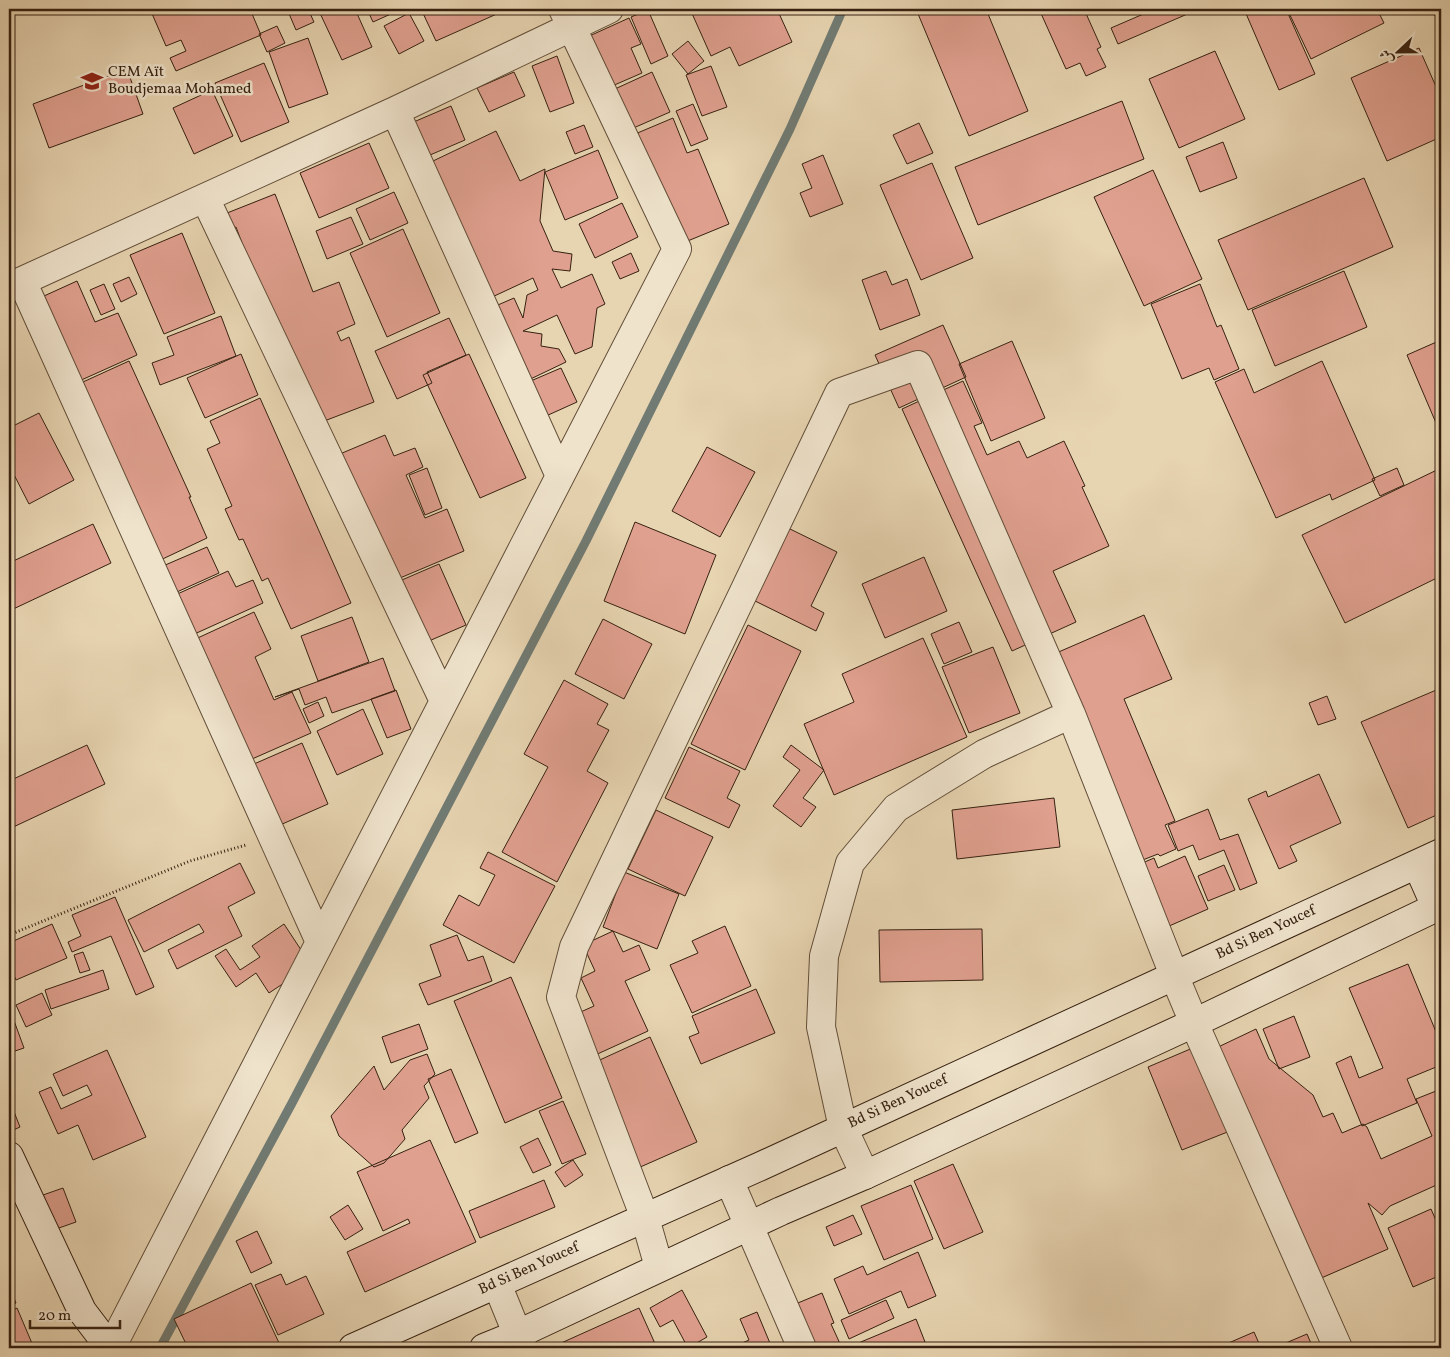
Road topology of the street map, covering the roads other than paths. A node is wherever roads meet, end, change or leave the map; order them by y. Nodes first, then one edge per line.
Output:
1 (609, 9) edge
2 (567, 18) edge
3 (395, 111) junction
4 (205, 198) junction
5 (15, 284) edge
6 (560, 476) junction
7 (444, 701) junction
8 (1072, 714) junction
9 (1441, 853) edge
10 (1417, 864) junction
11 (1439, 906) edge
12 (320, 942) junction
13 (1174, 975) junction
14 (1194, 1023) junction
15 (842, 1128) junction
16 (9, 1156) edge
17 (865, 1175) junction
18 (729, 1180) junction
19 (645, 1218) junction
20 (748, 1226) junction
21 (659, 1267) junction
22 (497, 1284) junction
23 (519, 1341) edge
24 (111, 1348) edge
25 (353, 1348) edge
26 (484, 1348) edge
27 (802, 1348) edge
28 (1338, 1348) edge

1 - 2 street
2 - 3 street
2 - 6 street
3 - 4 street
3 - 6 street
4 - 5 street
4 - 7 street
5 - 12 street
6 - 7 street
7 - 12 street
8 - 13 street
8 - 15 street
8 - 19 street
9 - 10 street, Bd Si Ben Youcef
10 - 11 street
10 - 13 street, Bd Si Ben Youcef
11 - 14 street
12 - 24 street
13 - 14 street
13 - 15 street, Bd Si Ben Youcef
14 - 17 street
14 - 28 street
15 - 17 street
15 - 18 street, Bd Si Ben Youcef
16 - 24 street
17 - 20 street
18 - 19 street, Bd Si Ben Youcef
18 - 20 street
19 - 21 street
19 - 22 street, Bd Si Ben Youcef
20 - 21 street
20 - 27 street
21 - 23 street
22 - 23 street
22 - 25 street, Bd Si Ben Youcef
23 - 26 street

